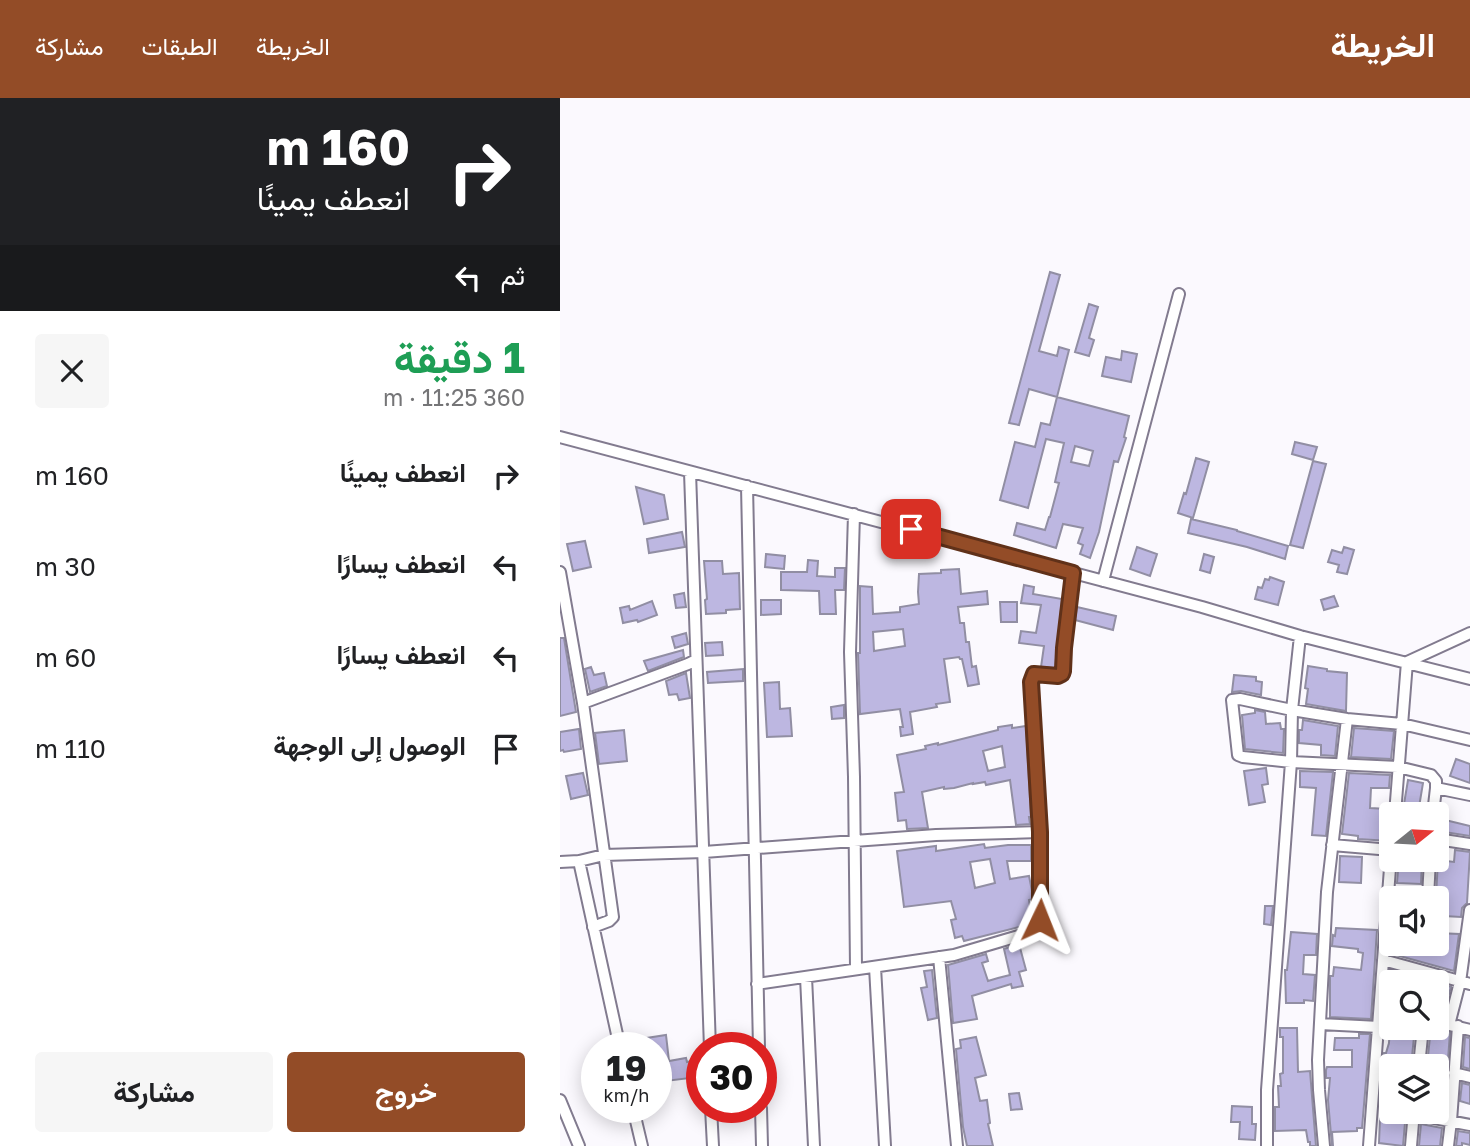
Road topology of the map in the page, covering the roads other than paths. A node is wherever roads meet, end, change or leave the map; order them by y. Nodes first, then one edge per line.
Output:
1 (1179, 294) dead end
2 (560, 437) edge
3 (690, 472) junction
4 (747, 486) junction
5 (853, 514) junction
6 (560, 572) edge
7 (1073, 573) junction
8 (1103, 581) junction
9 (1470, 633) edge
10 (1300, 636) junction
11 (696, 660) junction
12 (1407, 662) junction
13 (1470, 679) edge
14 (583, 703) junction
15 (1292, 710) junction
16 (1347, 719) junction
17 (1402, 724) junction
18 (1470, 740) edge
19 (1291, 762) junction
20 (1341, 764) junction
21 (1398, 767) junction
22 (1436, 788) junction
23 (1470, 795) edge
24 (1396, 802) edge
25 (1434, 802) edge
26 (1040, 832) junction
27 (854, 841) junction
28 (1449, 841) edge
29 (1470, 844) edge
30 (1332, 845) junction
31 (755, 847) junction
32 (1379, 851) edge
33 (704, 852) junction
34 (604, 855) junction
35 (579, 860) junction
36 (560, 862) edge
37 (1470, 910) edge
38 (593, 927) junction
39 (1468, 938) edge
40 (1384, 956) edge
41 (939, 957) junction
42 (1383, 960) junction
43 (875, 967) junction
44 (856, 970) junction
45 (1384, 970) edge
46 (806, 977) junction
47 (1465, 983) edge
48 (757, 984) junction
49 (1320, 1024) junction
50 (1449, 1025) edge
51 (1454, 1026) junction
52 (1379, 1027) joint
53 (1470, 1030) edge
54 (616, 1032) edge
55 (710, 1032) edge
56 (758, 1032) edge
57 (1454, 1073) junction
58 (1470, 1077) edge
59 (560, 1100) edge
60 (1451, 1121) junction
61 (637, 1123) edge
62 (712, 1123) edge
63 (761, 1123) edge
64 (1412, 1124) edge
65 (1470, 1125) edge
66 (579, 1146) edge
67 (642, 1146) edge
68 (713, 1146) edge
69 (762, 1146) edge
70 (814, 1146) edge
71 (885, 1146) edge
72 (957, 1146) edge
73 (1267, 1146) edge
74 (1324, 1146) edge
75 (1369, 1146) edge
76 (1410, 1146) edge
77 (1448, 1146) edge

1 - 8 street
2 - 3 street
3 - 4 street
3 - 11 street
4 - 5 street
4 - 31 street
5 - 7 street
5 - 27 street
6 - 14 street
7 - 8 street
7 - 26 street
8 - 10 street
9 - 12 street
10 - 12 street
10 - 15 street
11 - 14 street
11 - 33 street
12 - 13 street
12 - 17 street
14 - 34 street
15 - 16 street
15 - 19 street
15 - 19 street
16 - 17 street
16 - 20 street
17 - 18 street
17 - 21 street
19 - 20 street
19 - 73 street
20 - 21 street
20 - 30 street
21 - 22 street
21 - 24 street
22 - 23 street
22 - 25 street
26 - 27 street
26 - 41 street
27 - 31 street
27 - 44 street
28 - 29 street
30 - 32 street
30 - 49 street
31 - 33 street
31 - 48 street
33 - 34 street
33 - 55 street
34 - 35 street
34 - 38 street
35 - 36 street
35 - 38 street
37 - 39 street
38 - 54 street
39 - 47 street
40 - 42 street
41 - 43 street
41 - 72 street
42 - 45 street
42 - 47 street
43 - 44 street
43 - 71 street
44 - 46 street
46 - 48 street
46 - 70 street
47 - 51 street
48 - 56 street
49 - 52 street
49 - 74 street
50 - 51 street
51 - 53 street
51 - 57 street
52 - 75 street
57 - 58 street
57 - 60 street
59 - 66 street
60 - 65 street
60 - 77 street
61 - 67 street
62 - 68 street
63 - 69 street
64 - 76 street

